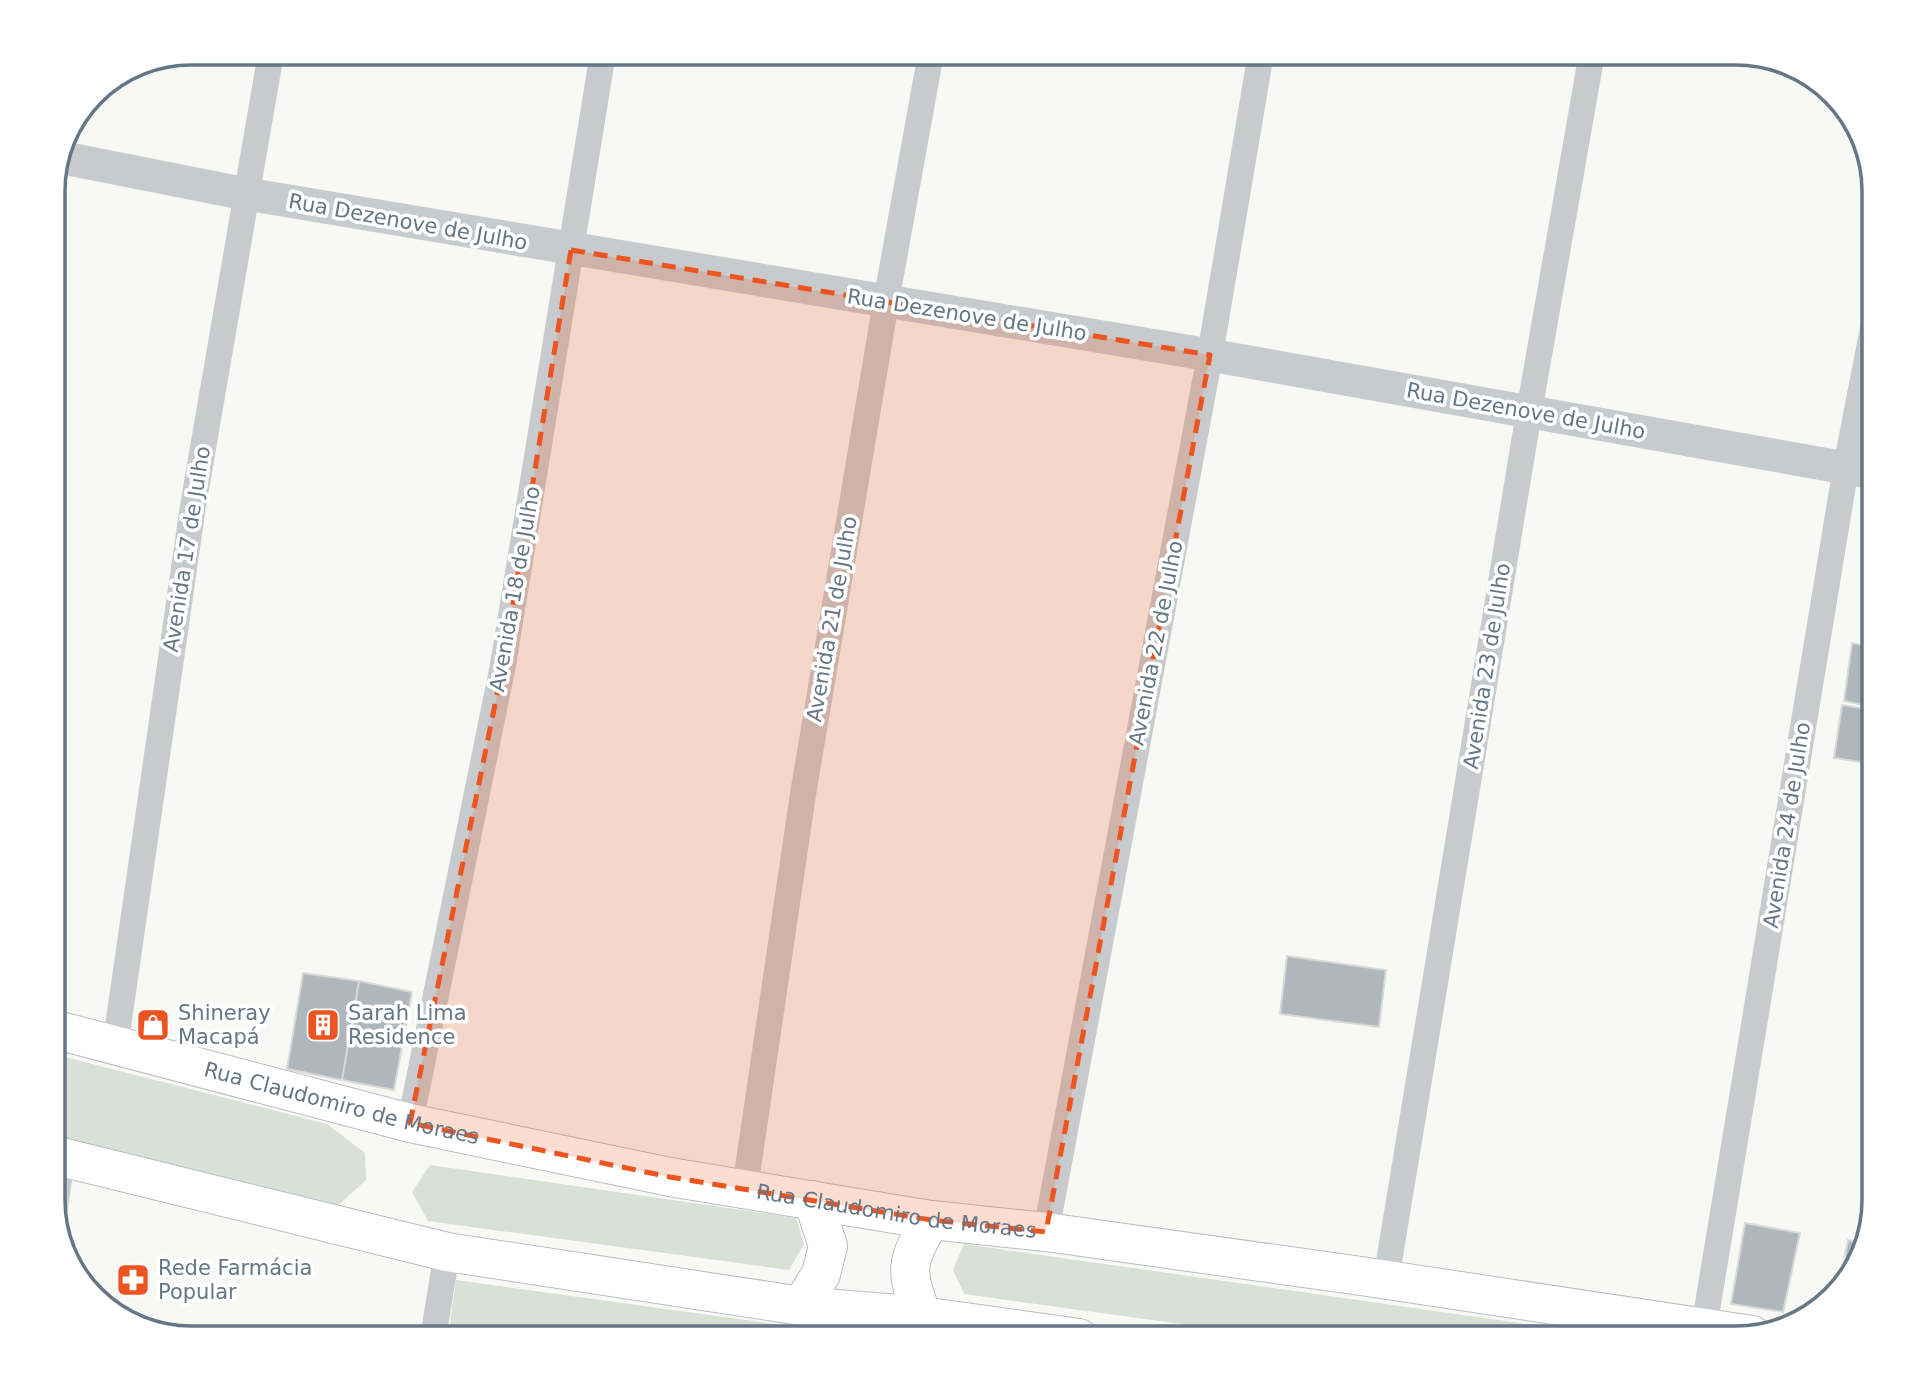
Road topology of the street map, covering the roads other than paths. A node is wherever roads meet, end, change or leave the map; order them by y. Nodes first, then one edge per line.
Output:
1 (269, 65) edge
2 (601, 65) edge
3 (929, 65) edge
4 (1259, 65) edge
5 (1590, 65) edge
6 (69, 159) edge
7 (246, 194) junction
8 (571, 250) junction
9 (886, 302) junction
10 (1210, 355) junction
11 (1529, 412) junction
12 (1862, 449) edge
13 (1860, 470) edge
14 (65, 1032) edge
15 (115, 1047) junction
16 (410, 1123) junction
17 (65, 1159) edge
18 (745, 1188) junction
19 (813, 1200) junction
20 (930, 1220) junction
21 (1046, 1232) junction
22 (447, 1252) junction
23 (1385, 1280) junction
24 (801, 1306) junction
25 (922, 1316) junction
26 (839, 1324) edge
27 (435, 1326) edge
28 (990, 1326) edge
29 (1691, 1326) edge
30 (1704, 1326) edge

1 - 7 street, Avenida 17 de Julho
2 - 8 street, Avenida 18 de Julho
3 - 9 street, Avenida 21 de Julho
4 - 10 street, Avenida 22 de Julho
5 - 11 street, Avenida 23 de Julho
6 - 7 street, Rua Dezenove de Julho
7 - 8 street, Rua Dezenove de Julho
7 - 15 street, Avenida 17 de Julho
8 - 9 street, Rua Dezenove de Julho
8 - 16 street, Avenida 18 de Julho
9 - 10 street, Rua Dezenove de Julho
9 - 18 street, Avenida 21 de Julho
10 - 11 street, Rua Dezenove de Julho
10 - 21 street, Avenida 22 de Julho
11 - 13 street, Rua Dezenove de Julho
11 - 23 street, Avenida 23 de Julho
12 - 13 street, Avenida 24 de Julho
13 - 30 street, Avenida 24 de Julho
14 - 15 main road, Rua Claudomiro de Moraes
15 - 16 main road, Rua Claudomiro de Moraes
16 - 18 main road, Rua Claudomiro de Moraes
17 - 22 main road
18 - 19 main road, Rua Claudomiro de Moraes
19 - 20 main road, Rua Claudomiro de Moraes
19 - 24 main road
20 - 21 main road, Rua Claudomiro de Moraes
20 - 25 main road
21 - 23 main road, Rua Claudomiro de Moraes
22 - 24 main road
22 - 27 street
23 - 29 main road, Rua Claudomiro de Moraes
24 - 26 main road
25 - 26 main road
25 - 28 main road

